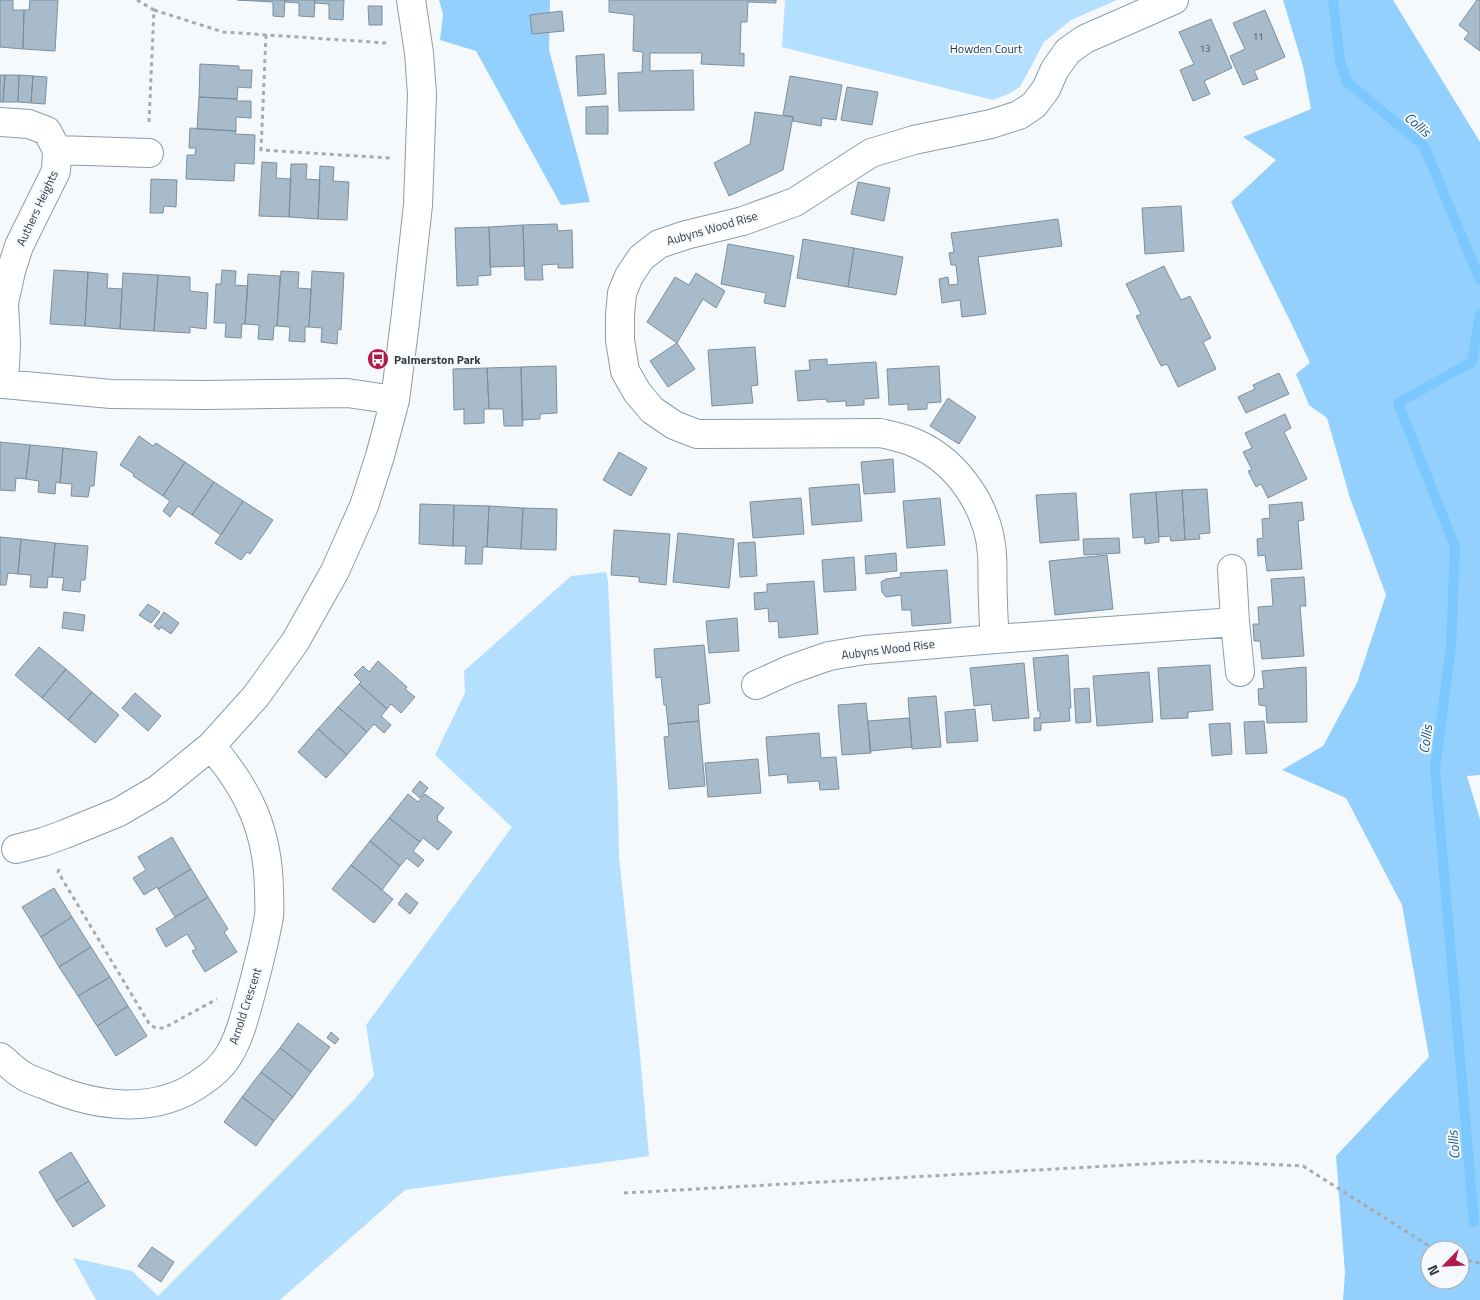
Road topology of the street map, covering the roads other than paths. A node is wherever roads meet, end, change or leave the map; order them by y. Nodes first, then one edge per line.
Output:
1 (411, 0) edge
2 (1174, 0) edge
3 (0, 122) edge
4 (57, 150) junction
5 (149, 153) road end
6 (2, 384) edge
7 (395, 400) junction
8 (1232, 569) dead end
9 (1235, 622) junction
10 (995, 638) junction
11 (1240, 672) dead end
12 (756, 685) dead end
13 (211, 746) junction
14 (16, 849) dead end
15 (0, 1057) edge

1 - 7 street
2 - 10 street, Aubyns Wood Rise
3 - 4 street
4 - 5 street
4 - 6 street, Authers Heights
6 - 7 street, Authers Heights
7 - 13 street
8 - 9 street
9 - 10 street, Aubyns Wood Rise
9 - 11 street
10 - 12 street, Aubyns Wood Rise
13 - 14 street
13 - 15 street, Arnold Crescent

